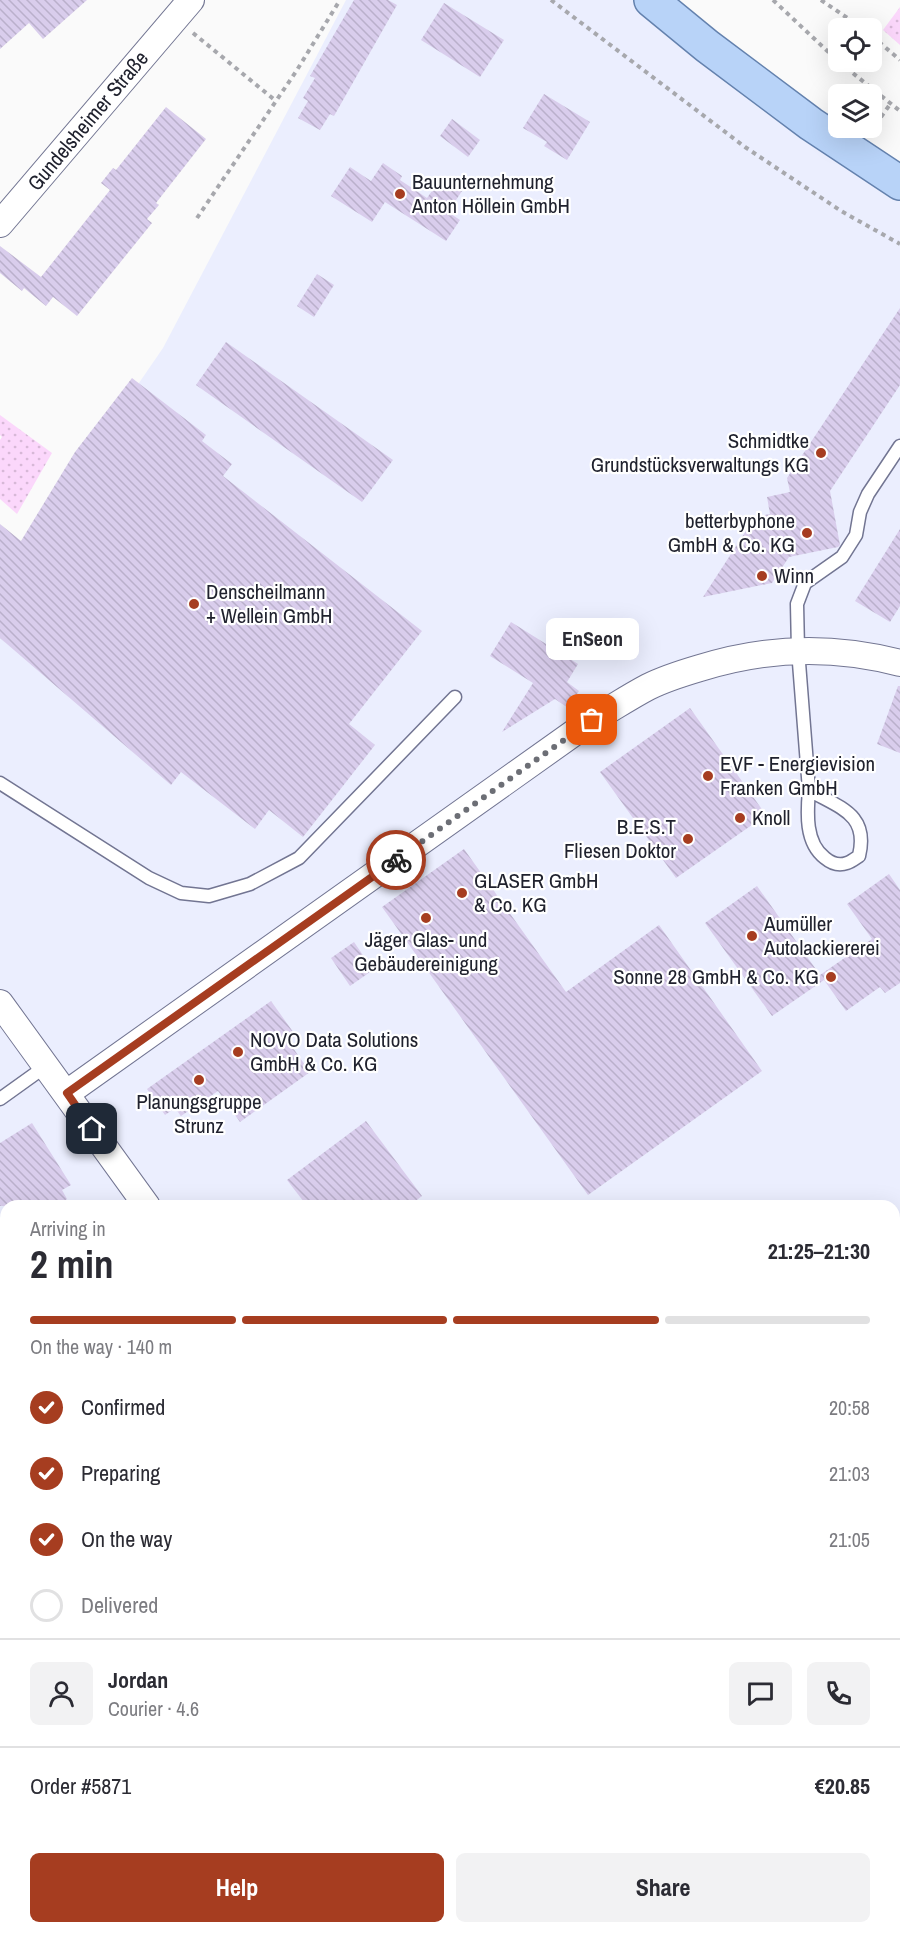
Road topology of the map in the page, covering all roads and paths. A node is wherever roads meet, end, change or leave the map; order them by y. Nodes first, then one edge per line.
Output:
1 (340, 0) edge
2 (551, 0) edge
3 (651, 0) edge
4 (684, 0) edge
5 (773, 0) edge
6 (821, 0) edge
7 (181, 6) edge
8 (847, 18) edge
9 (882, 45) edge
10 (828, 51) edge
11 (900, 60) edge
12 (851, 72) edge
13 (276, 100) junction
14 (891, 103) junction
15 (828, 110) edge
16 (882, 110) edge
17 (900, 111) edge
18 (882, 138) edge
19 (900, 158) edge
20 (900, 183) edge
21 (197, 218) dead end
22 (0, 224) edge
23 (900, 244) edge
24 (900, 446) edge
25 (798, 650) junction
26 (900, 663) edge
27 (455, 697) dead end
28 (0, 783) edge
29 (809, 790) junction
30 (0, 1003) edge
31 (46, 1066) junction
32 (67, 1093) junction
33 (0, 1099) edge
34 (143, 1200) edge

1 - 13 path
2 - 23 path
3 - 20 main road
4 - 15 main road
5 - 10 path
6 - 8 path
7 - 13 path
7 - 22 street, Gundelsheimer Straße
9 - 11 path
12 - 14 path
13 - 21 path
14 - 16 path
14 - 17 path
18 - 19 main road
24 - 25 lane
25 - 26 street
25 - 29 lane
25 - 32 street
27 - 28 lane
29 - 29 lane
30 - 31 street
31 - 32 street
31 - 33 lane
32 - 34 street

